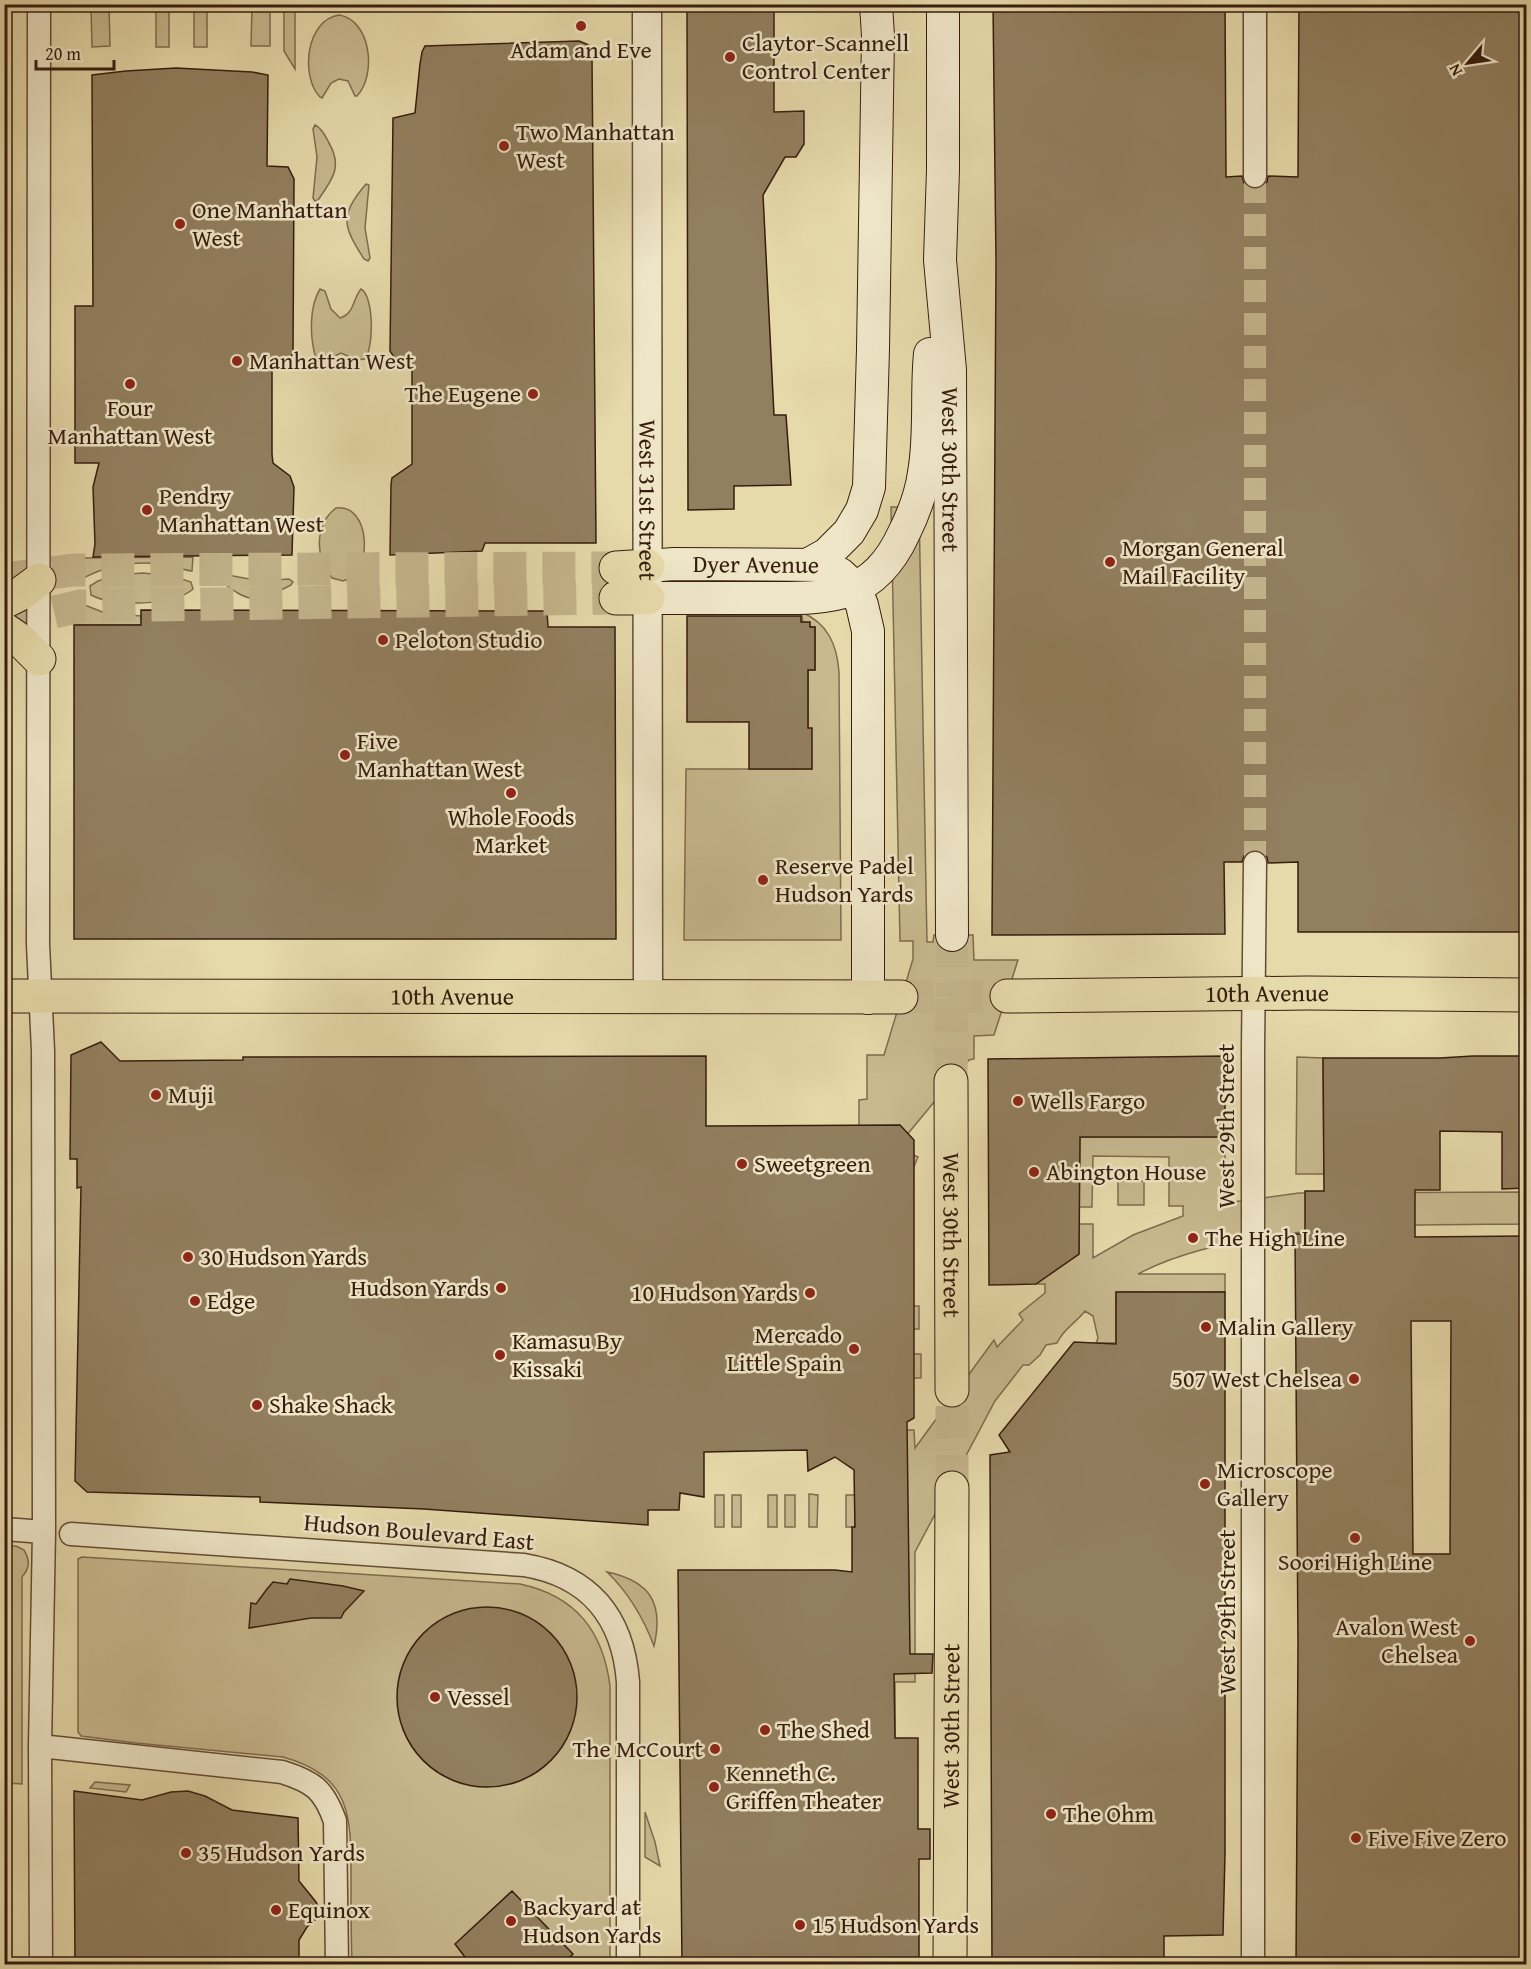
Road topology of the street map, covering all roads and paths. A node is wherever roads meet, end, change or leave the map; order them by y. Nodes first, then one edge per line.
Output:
1 (39, 4) edge
2 (647, 4) edge
3 (876, 4) edge
4 (943, 4) edge
5 (1256, 4) edge
6 (1255, 176) tunnel mouth
7 (940, 261) junction
8 (809, 564) junction
9 (648, 566) junction
10 (39, 580) junction
11 (855, 588) junction
12 (648, 598) junction
13 (4, 602) edge
14 (4, 629) edge
15 (39, 659) junction
16 (1255, 863) tunnel mouth
17 (952, 935) tunnel mouth
18 (1254, 993) junction
19 (1527, 995) edge
20 (4, 996) edge
21 (42, 996) junction
22 (648, 996) junction
23 (1007, 996) tunnel mouth
24 (901, 997) tunnel mouth
25 (868, 998) junction
26 (951, 1081) tunnel mouth
27 (952, 1390) tunnel mouth
28 (952, 1488) tunnel mouth
29 (4, 1529) edge
30 (44, 1532) junction
31 (71, 1534) dead end
32 (40, 1746) junction
33 (41, 1965) edge
34 (337, 1965) edge
35 (628, 1965) edge
36 (950, 1965) edge
37 (1253, 1965) edge

1 - 10 street
2 - 9 street, West 31st Street
3 - 8 main road
4 - 7 main road, West 30th Street
5 - 6 street
7 - 11 main road, Dyer Avenue
7 - 17 main road, West 30th Street
8 - 9 main road, Dyer Avenue
8 - 11 main road, Dyer Avenue
9 - 12 street, West 31st Street
9 - 12 main road
10 - 13 main road
10 - 15 street
11 - 12 main road, Dyer Avenue
11 - 25 main road
12 - 22 street, West 31st Street
14 - 15 main road
15 - 21 street
16 - 18 street, West 29th Street
18 - 19 main road, 10th Avenue
18 - 23 main road, 10th Avenue
18 - 37 street, West 29th Street
20 - 21 main road, 10th Avenue
21 - 22 main road, 10th Avenue
21 - 30 street
22 - 25 main road, 10th Avenue
24 - 25 main road, 10th Avenue
26 - 27 main road, West 30th Street
28 - 36 main road, West 30th Street
29 - 30 street
30 - 32 street
31 - 35 street, Hudson Boulevard East
32 - 33 street
32 - 34 street

